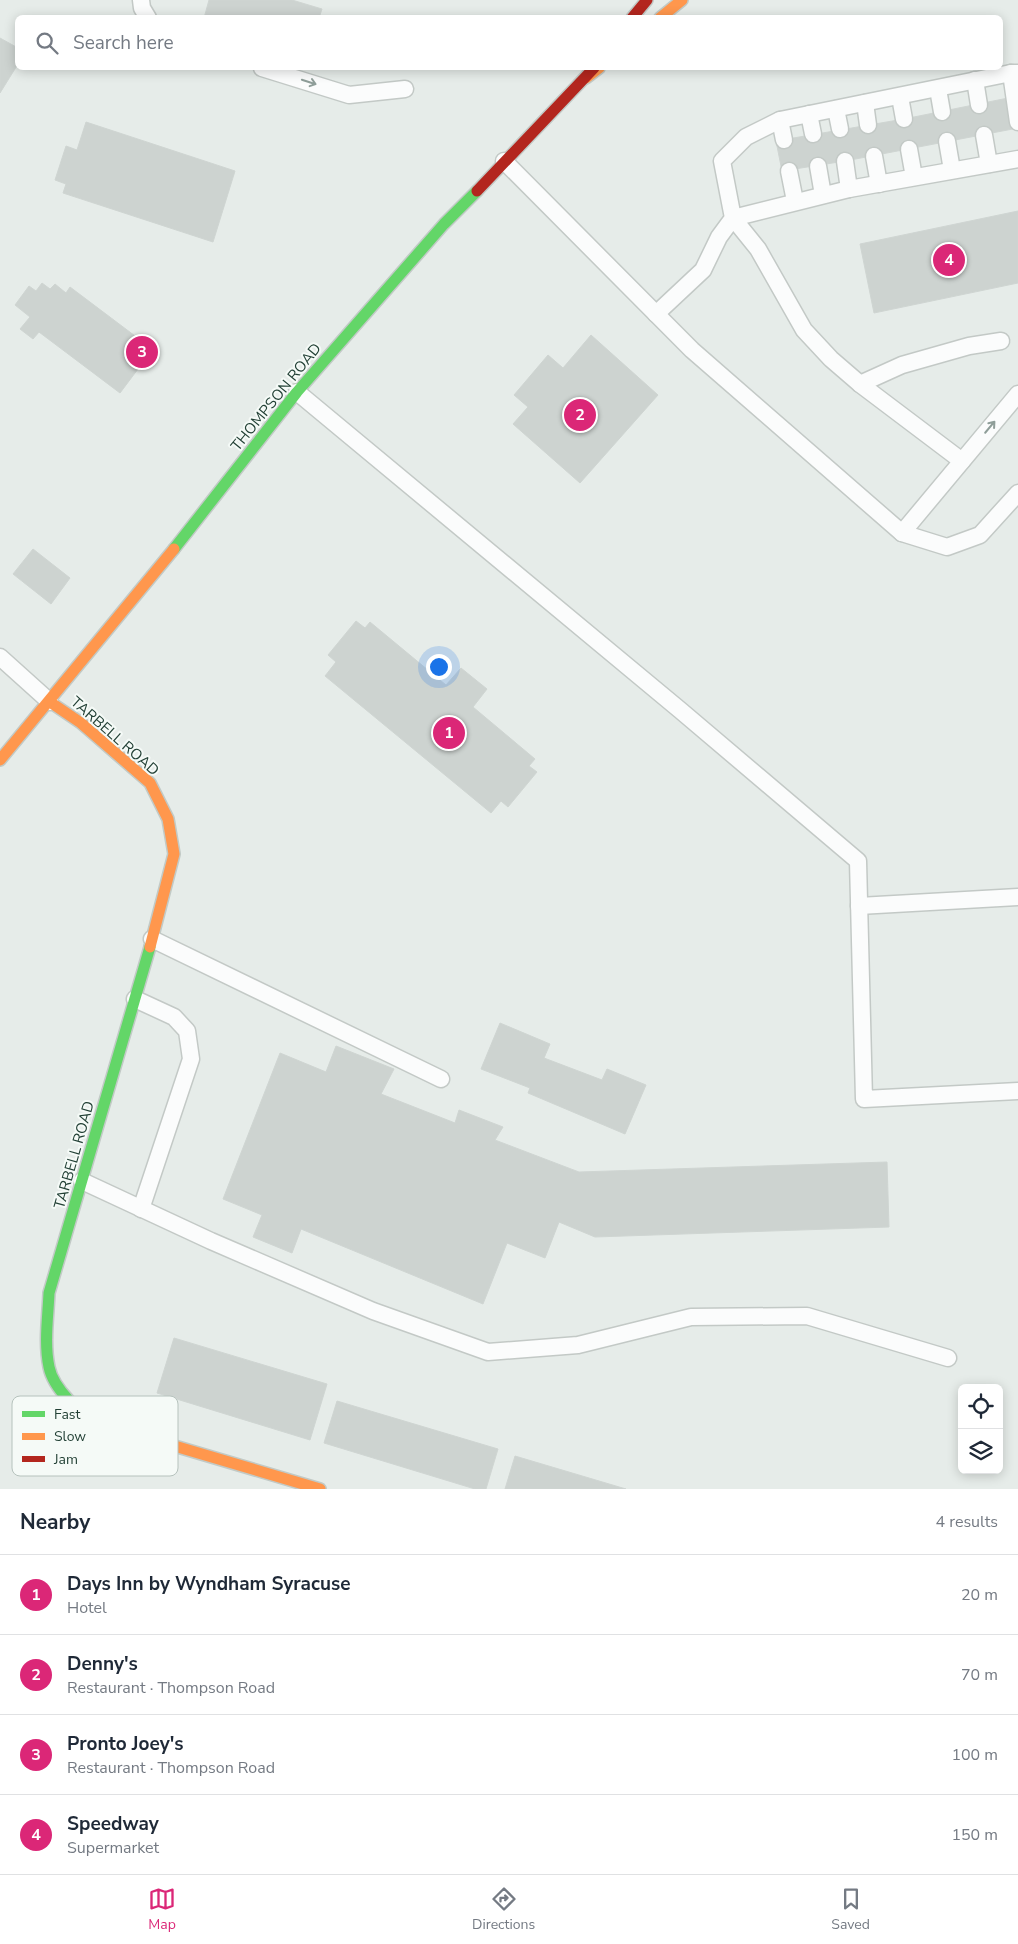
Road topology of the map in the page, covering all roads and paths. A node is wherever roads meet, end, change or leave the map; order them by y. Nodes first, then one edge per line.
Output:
1 (141, 0) edge
2 (637, 0) edge
3 (647, 0) edge
4 (682, 0) edge
5 (146, 15) edge
6 (633, 15) edge
7 (634, 15) edge
8 (664, 15) edge
9 (268, 70) edge
10 (592, 70) edge
11 (596, 70) edge
12 (1014, 73) edge
13 (586, 78) junction
14 (975, 80) junction
15 (405, 88) dead end
16 (938, 89) junction
17 (900, 97) junction
18 (865, 104) junction
19 (979, 105) dead end
20 (836, 109) junction
21 (942, 112) dead end
22 (809, 114) junction
23 (904, 119) dead end
24 (780, 120) junction
25 (1018, 122) edge
26 (868, 125) dead end
27 (840, 129) dead end
28 (813, 134) dead end
29 (984, 135) dead end
30 (784, 140) dead end
31 (946, 141) dead end
32 (909, 149) dead end
33 (874, 156) dead end
34 (1018, 159) edge
35 (504, 161) junction
36 (845, 162) dead end
37 (989, 164) junction
38 (818, 166) dead end
39 (952, 170) junction
40 (789, 171) dead end
41 (914, 176) junction
42 (879, 184) junction
43 (849, 189) junction
44 (823, 195) junction
45 (795, 201) junction
46 (732, 218) junction
47 (656, 314) junction
48 (1000, 341) dead end
49 (860, 384) junction
50 (298, 392) junction
51 (1018, 394) edge
52 (962, 461) junction
53 (1018, 492) edge
54 (902, 533) junction
55 (0, 657) edge
56 (50, 702) junction
57 (0, 760) edge
58 (1018, 897) edge
59 (859, 906) junction
60 (152, 939) junction
61 (135, 999) junction
62 (441, 1079) dead end
63 (1018, 1091) edge
64 (82, 1181) junction
65 (141, 1209) junction
66 (948, 1358) dead end
67 (65, 1396) edge
68 (178, 1447) edge
69 (320, 1489) edge

1 - 5 lane
2 - 6 street
3 - 7 street
4 - 8 street
9 -> 15 lane
10 - 13 street, THOMPSON ROAD
11 - 13 street
12 - 14 lane
12 - 25 lane
13 - 35 street, THOMPSON ROAD
14 - 16 lane
14 - 19 lane
16 - 17 lane
16 - 21 lane
17 - 18 lane
17 - 23 lane
18 - 20 lane
18 - 26 lane
20 - 22 lane
20 - 27 lane
22 - 24 lane
22 - 28 lane
24 - 30 lane
24 - 46 lane
29 - 37 lane
31 - 39 lane
32 - 41 lane
33 - 42 lane
34 - 37 lane
35 - 47 lane
35 - 50 street, THOMPSON ROAD
36 - 43 lane
37 - 39 lane
38 - 44 lane
39 - 41 lane
40 - 45 lane
41 - 42 lane
42 - 43 lane
43 - 44 lane
44 - 45 lane
45 - 46 lane
46 - 47 lane
46 - 49 lane
47 - 54 lane
48 - 49 lane
49 - 52 lane
50 - 56 street, THOMPSON ROAD
50 - 59 lane
52 -> 51 lane
52 - 54 lane
53 - 54 lane
55 - 56 lane
56 - 57 street, THOMPSON ROAD
56 - 60 street, TARBELL ROAD
58 - 59 lane
59 - 63 lane
60 - 61 street, TARBELL ROAD
60 - 62 lane
61 - 64 street, TARBELL ROAD
61 - 65 lane
64 - 65 lane
64 - 67 street, TARBELL ROAD
65 - 66 lane
68 - 69 street, TARBELL ROAD

